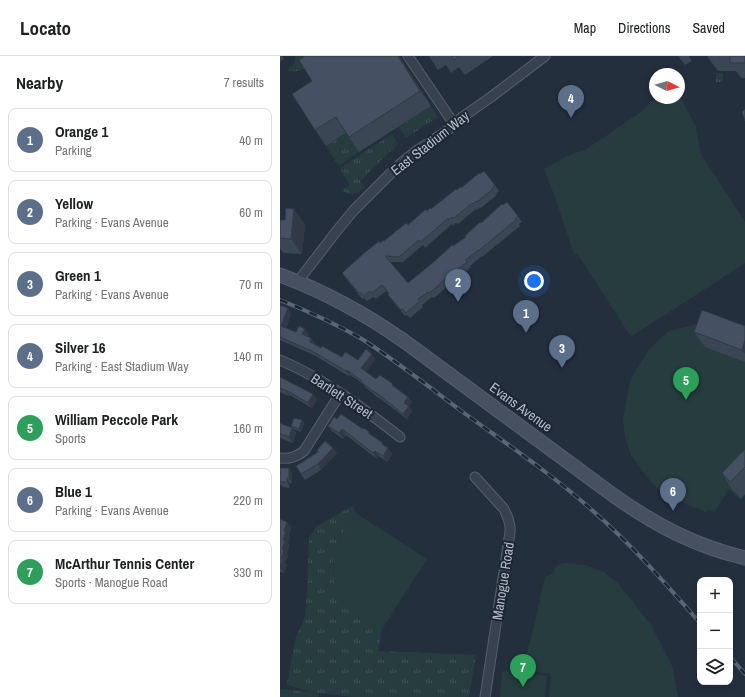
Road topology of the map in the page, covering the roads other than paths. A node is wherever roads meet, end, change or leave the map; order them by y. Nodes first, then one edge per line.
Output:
1 (408, 56) edge
2 (545, 56) edge
3 (454, 124) junction
4 (280, 275) edge
5 (299, 282) junction
6 (280, 360) edge
7 (340, 394) junction
8 (400, 437) dead end
9 (280, 458) edge
10 (475, 477) dead end
11 (745, 558) edge
12 (485, 697) edge

1 - 3 street
2 - 3 street, East Stadium Way
3 - 5 street, East Stadium Way
4 - 5 street, Evans Avenue
5 - 11 street, Evans Avenue
6 - 7 street, Bartlett Street
7 - 8 street, Bartlett Street
7 - 9 street
10 - 12 street, Manogue Road

